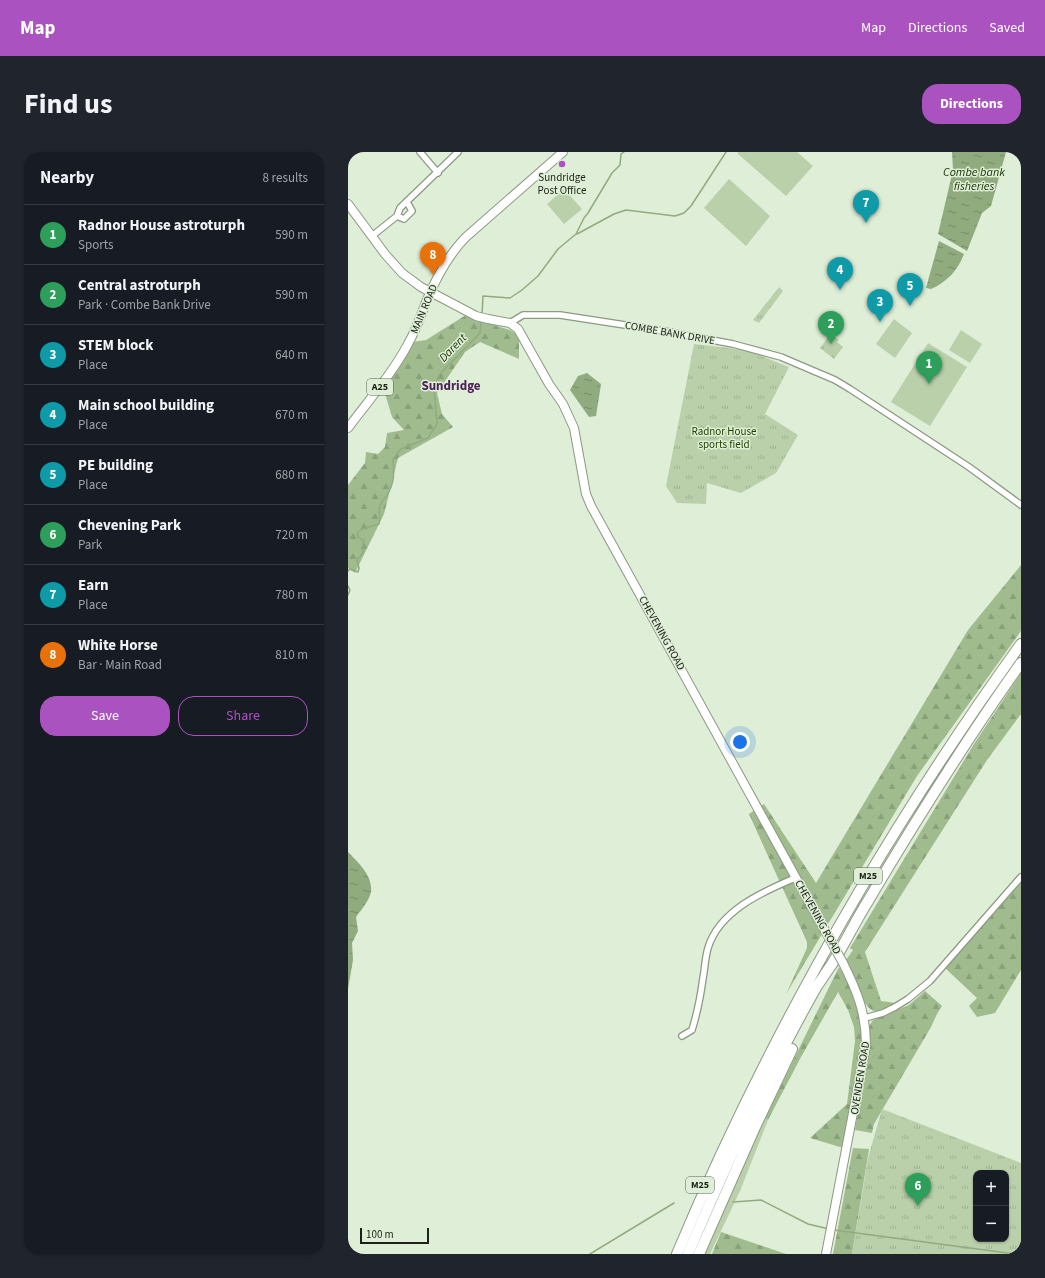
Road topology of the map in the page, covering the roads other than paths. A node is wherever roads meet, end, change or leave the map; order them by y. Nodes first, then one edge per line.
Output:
1 (420, 152) edge
2 (458, 152) edge
3 (562, 152) edge
4 (438, 173) junction
5 (407, 202) junction
6 (348, 204) edge
7 (396, 216) junction
8 (372, 236) junction
9 (431, 292) junction
10 (510, 323) junction
11 (348, 428) edge
12 (1021, 505) edge
13 (1021, 644) edge
14 (1021, 663) edge
15 (1021, 877) edge
16 (795, 878) junction
17 (832, 964) junction
18 (865, 1018) junction
19 (682, 1036) dead end
20 (737, 1120) junction
21 (670, 1254) edge
22 (677, 1254) edge
23 (688, 1254) edge
24 (699, 1254) edge
25 (826, 1254) edge

1 - 4 street
2 - 4 street
3 - 9 main road, MAIN ROAD / A25
4 - 5 street
5 - 7 street
5 - 7 street
6 - 8 main road
7 - 8 street
8 - 9 main road
9 - 10 main road
9 - 11 main road, MAIN ROAD / A25
10 - 12 street, COMBE BANK DRIVE
10 - 16 main road, CHEVENING ROAD
13 - 20 highway, M25
14 - 17 highway, M25
15 - 18 street
16 - 18 main road, CHEVENING ROAD, bridge
16 - 19 street
17 - 23 highway, M25
17 - 24 highway, M25
18 - 25 main road, OVENDEN ROAD
20 - 21 highway, M25
20 - 22 highway, M25

